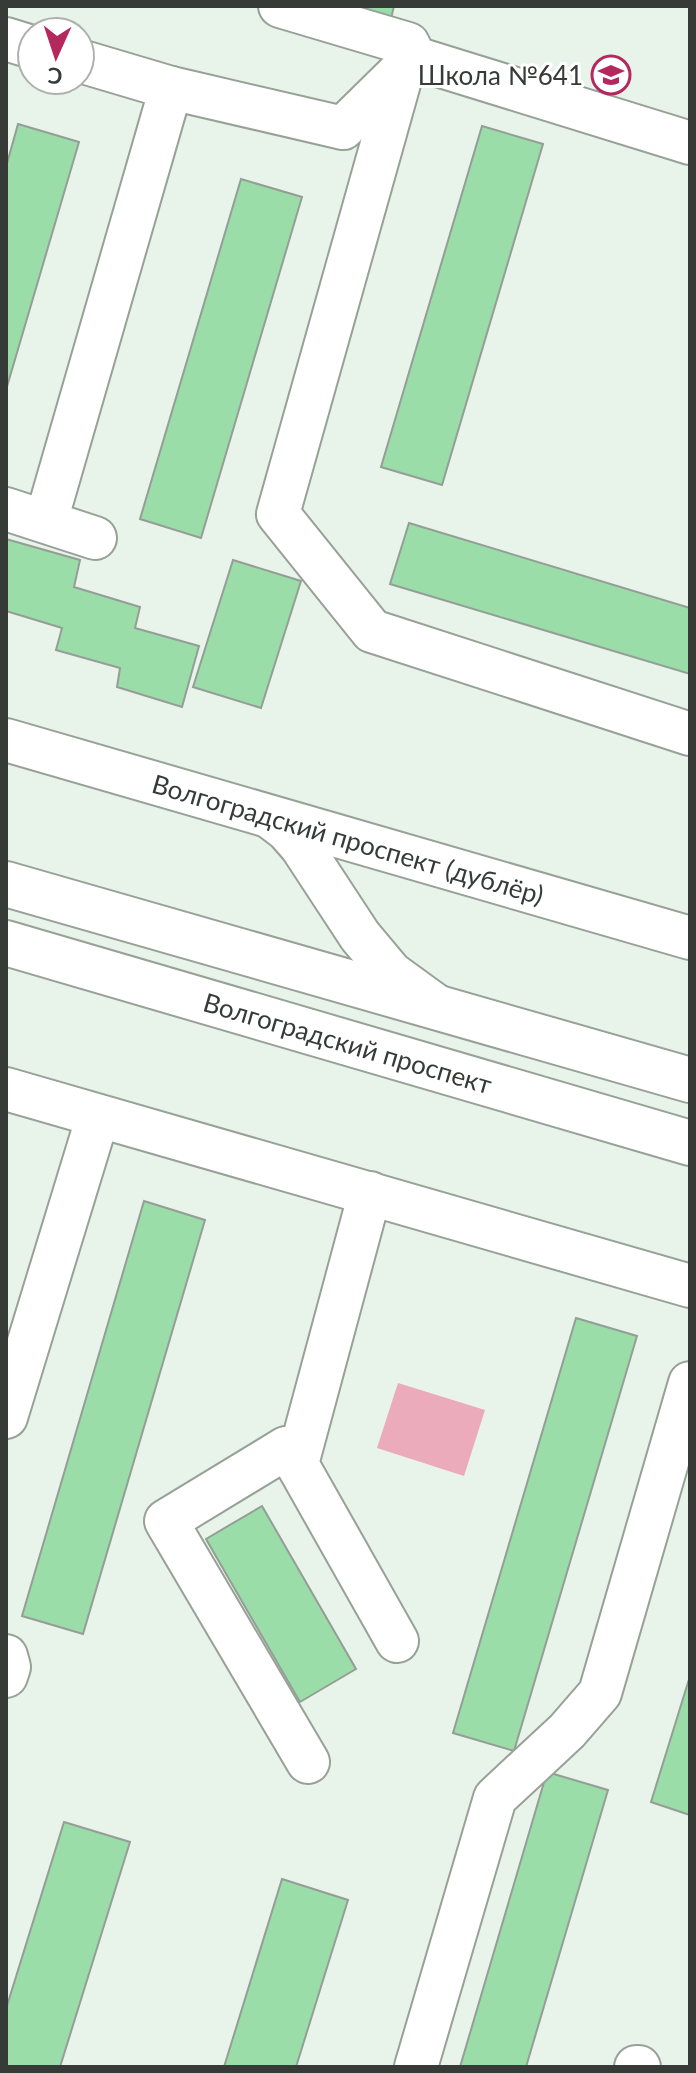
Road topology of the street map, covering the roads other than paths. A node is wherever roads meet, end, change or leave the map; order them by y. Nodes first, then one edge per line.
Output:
1 (280, 6) edge
2 (409, 64) junction
3 (96, 66) edge
4 (171, 88) junction
5 (690, 143) edge
6 (6, 509) edge
7 (46, 521) junction
8 (95, 538) dead end
9 (690, 734) edge
10 (6, 740) edge
11 (265, 814) junction
12 (6, 884) edge
13 (690, 938) edge
14 (6, 943) edge
15 (443, 1011) junction
16 (690, 1080) edge
17 (6, 1089) edge
18 (98, 1116) junction
19 (690, 1143) edge
20 (370, 1193) junction
21 (690, 1286) edge
22 (690, 1383) edge
23 (6, 1417) edge
24 (297, 1464) junction
25 (397, 1641) dead end
26 (6, 1656) edge
27 (6, 1676) edge
28 (308, 1762) dead end
29 (416, 2067) edge

1 - 2 street
2 - 4 street
2 - 5 street
2 - 9 street
3 - 4 street
4 - 7 street
6 - 7 street
7 - 8 street
10 - 11 street, Волгоградский проспект (дублёр)
11 - 13 street, Волгоградский проспект (дублёр)
11 - 15 street
12 - 15 main road
14 - 19 main road, Волгоградский проспект
15 - 16 main road
17 - 18 street
18 - 20 street
18 - 23 street
20 - 21 street
20 - 24 street
22 - 29 street
24 - 25 street
24 - 28 street
26 - 27 street

